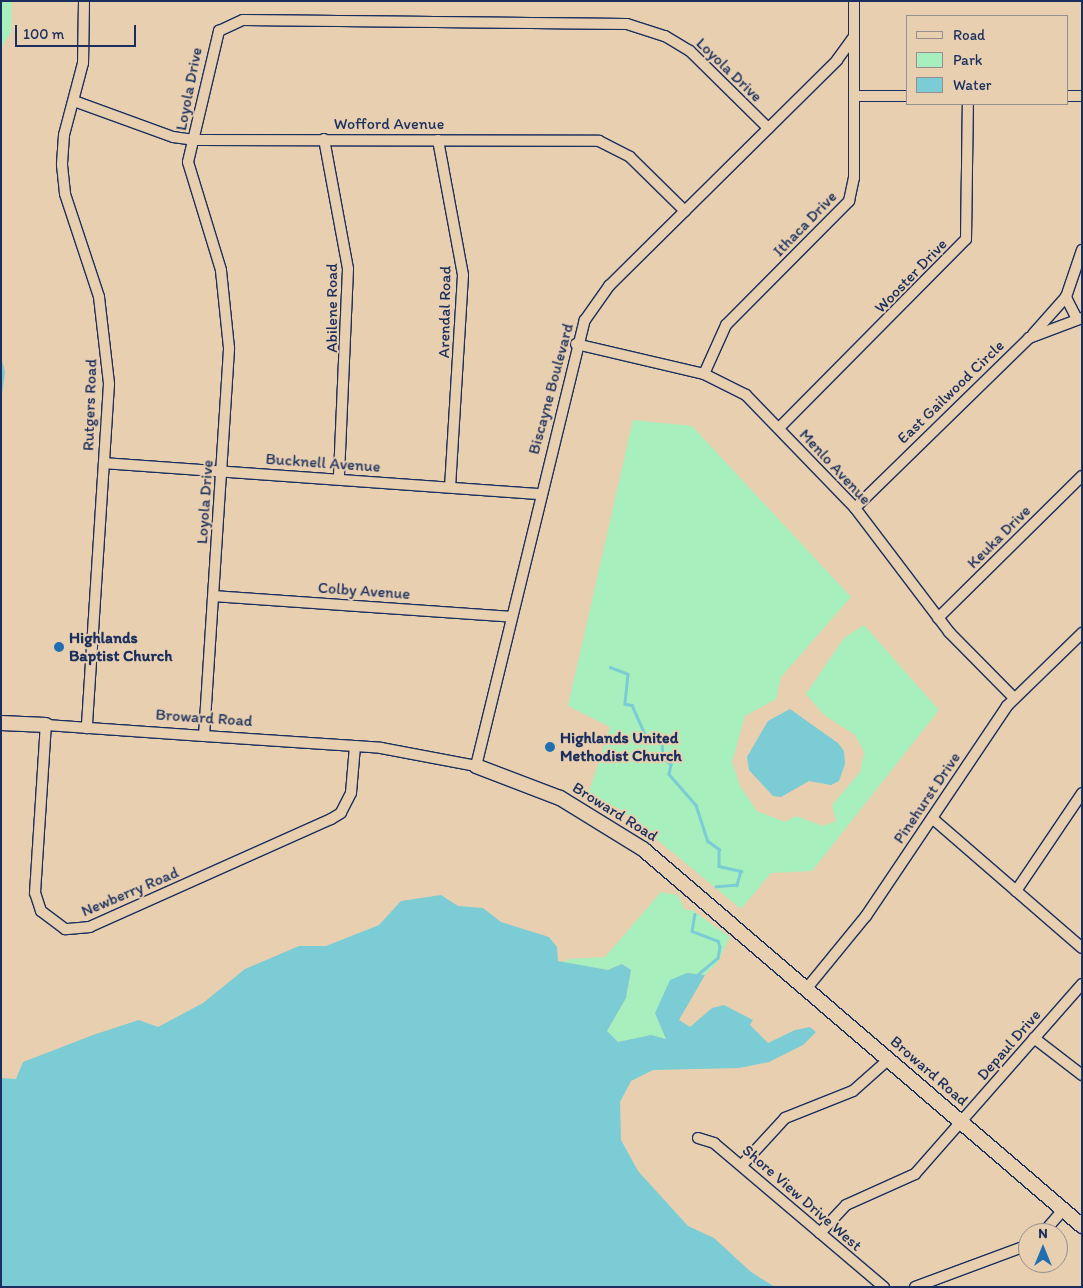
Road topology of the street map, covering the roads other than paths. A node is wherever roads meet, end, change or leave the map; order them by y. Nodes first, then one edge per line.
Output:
1 (84, 1) edge
2 (854, 1) edge
3 (854, 37) junction
4 (854, 96) junction
5 (906, 96) edge
6 (1068, 96) edge
7 (1082, 96) edge
8 (74, 101) junction
9 (968, 105) edge
10 (768, 128) junction
11 (324, 139) junction
12 (194, 140) junction
13 (438, 140) junction
14 (685, 211) junction
15 (1082, 250) edge
16 (1066, 297) junction
17 (1079, 319) edge
18 (1029, 338) junction
19 (576, 344) junction
20 (704, 374) junction
21 (779, 428) junction
22 (104, 463) junction
23 (222, 471) junction
24 (1082, 476) edge
25 (339, 479) junction
26 (450, 487) junction
27 (540, 494) junction
28 (855, 508) junction
29 (214, 596) junction
30 (511, 617) junction
31 (938, 618) junction
32 (1082, 633) edge
33 (1014, 698) junction
34 (1, 723) edge
35 (46, 725) junction
36 (86, 728) junction
37 (204, 736) junction
38 (355, 746) junction
39 (476, 766) junction
40 (1082, 793) edge
41 (932, 818) junction
42 (1016, 891) junction
43 (1082, 948) edge
44 (1082, 984) edge
45 (807, 988) junction
46 (1034, 1038) junction
47 (889, 1058) junction
48 (1082, 1075) edge
49 (961, 1122) junction
50 (698, 1138) dead end
51 (742, 1165) junction
52 (1063, 1210) junction
53 (1052, 1223) edge
54 (1082, 1226) edge
55 (820, 1233) junction
56 (1018, 1249) edge
57 (884, 1287) edge
58 (915, 1287) edge

1 - 8 street, Rutgers Road
2 - 3 street
3 - 4 street, Ithaca Drive
3 - 10 street, Biscayne Boulevard
4 - 5 street
4 - 20 street, Ithaca Drive
6 - 7 street
8 - 12 street, Wofford Avenue
8 - 22 street, Rutgers Road
9 - 21 street, Wooster Drive
10 - 12 street, Loyola Drive
10 - 14 street, Biscayne Boulevard
11 - 12 street, Wofford Avenue
11 - 13 street, Wofford Avenue
11 - 25 street, Abilene Road
12 - 23 street, Loyola Drive
13 - 14 street, Wofford Avenue
13 - 26 street, Arendal Road
14 - 19 street, Biscayne Boulevard
15 - 16 street
16 - 17 street
16 - 18 street
17 - 18 street, East Gailwood Circle
18 - 28 street, East Gailwood Circle
19 - 20 street, Menlo Avenue
19 - 27 street, Biscayne Boulevard
20 - 21 street, Menlo Avenue
21 - 28 street, Menlo Avenue
22 - 23 street, Bucknell Avenue
22 - 36 street, Rutgers Road
23 - 25 street, Bucknell Avenue
23 - 29 street, Loyola Drive
24 - 31 street, Keuka Drive
25 - 26 street, Bucknell Avenue
26 - 27 street, Bucknell Avenue
27 - 30 street, Biscayne Boulevard
28 - 31 street, Menlo Avenue
29 - 30 street, Colby Avenue
29 - 37 street, Loyola Drive
30 - 39 street, Biscayne Boulevard
31 - 33 street, Menlo Avenue
32 - 33 street, Pinehurst Drive
33 - 41 street, Pinehurst Drive
34 - 35 main road, Broward Road
35 - 36 street, Broward Road
35 - 38 street, Newberry Road
36 - 37 street, Broward Road
37 - 38 street, Broward Road
38 - 39 street, Broward Road
39 - 45 main road, Broward Road
40 - 42 street
41 - 42 street
41 - 45 street, Pinehurst Drive
42 - 43 street
44 - 46 street, Depaul Drive
45 - 47 main road, Broward Road
46 - 48 street
46 - 49 street, Depaul Drive
47 - 49 main road, Broward Road
47 - 51 street
49 - 52 main road, Broward Road
49 - 55 street, Depaul Drive
50 - 51 street, Shore View Drive West
51 - 55 street, Shore View Drive West
52 - 53 street
52 - 54 main road, Broward Road
55 - 57 street, Shore View Drive West
56 - 58 street

